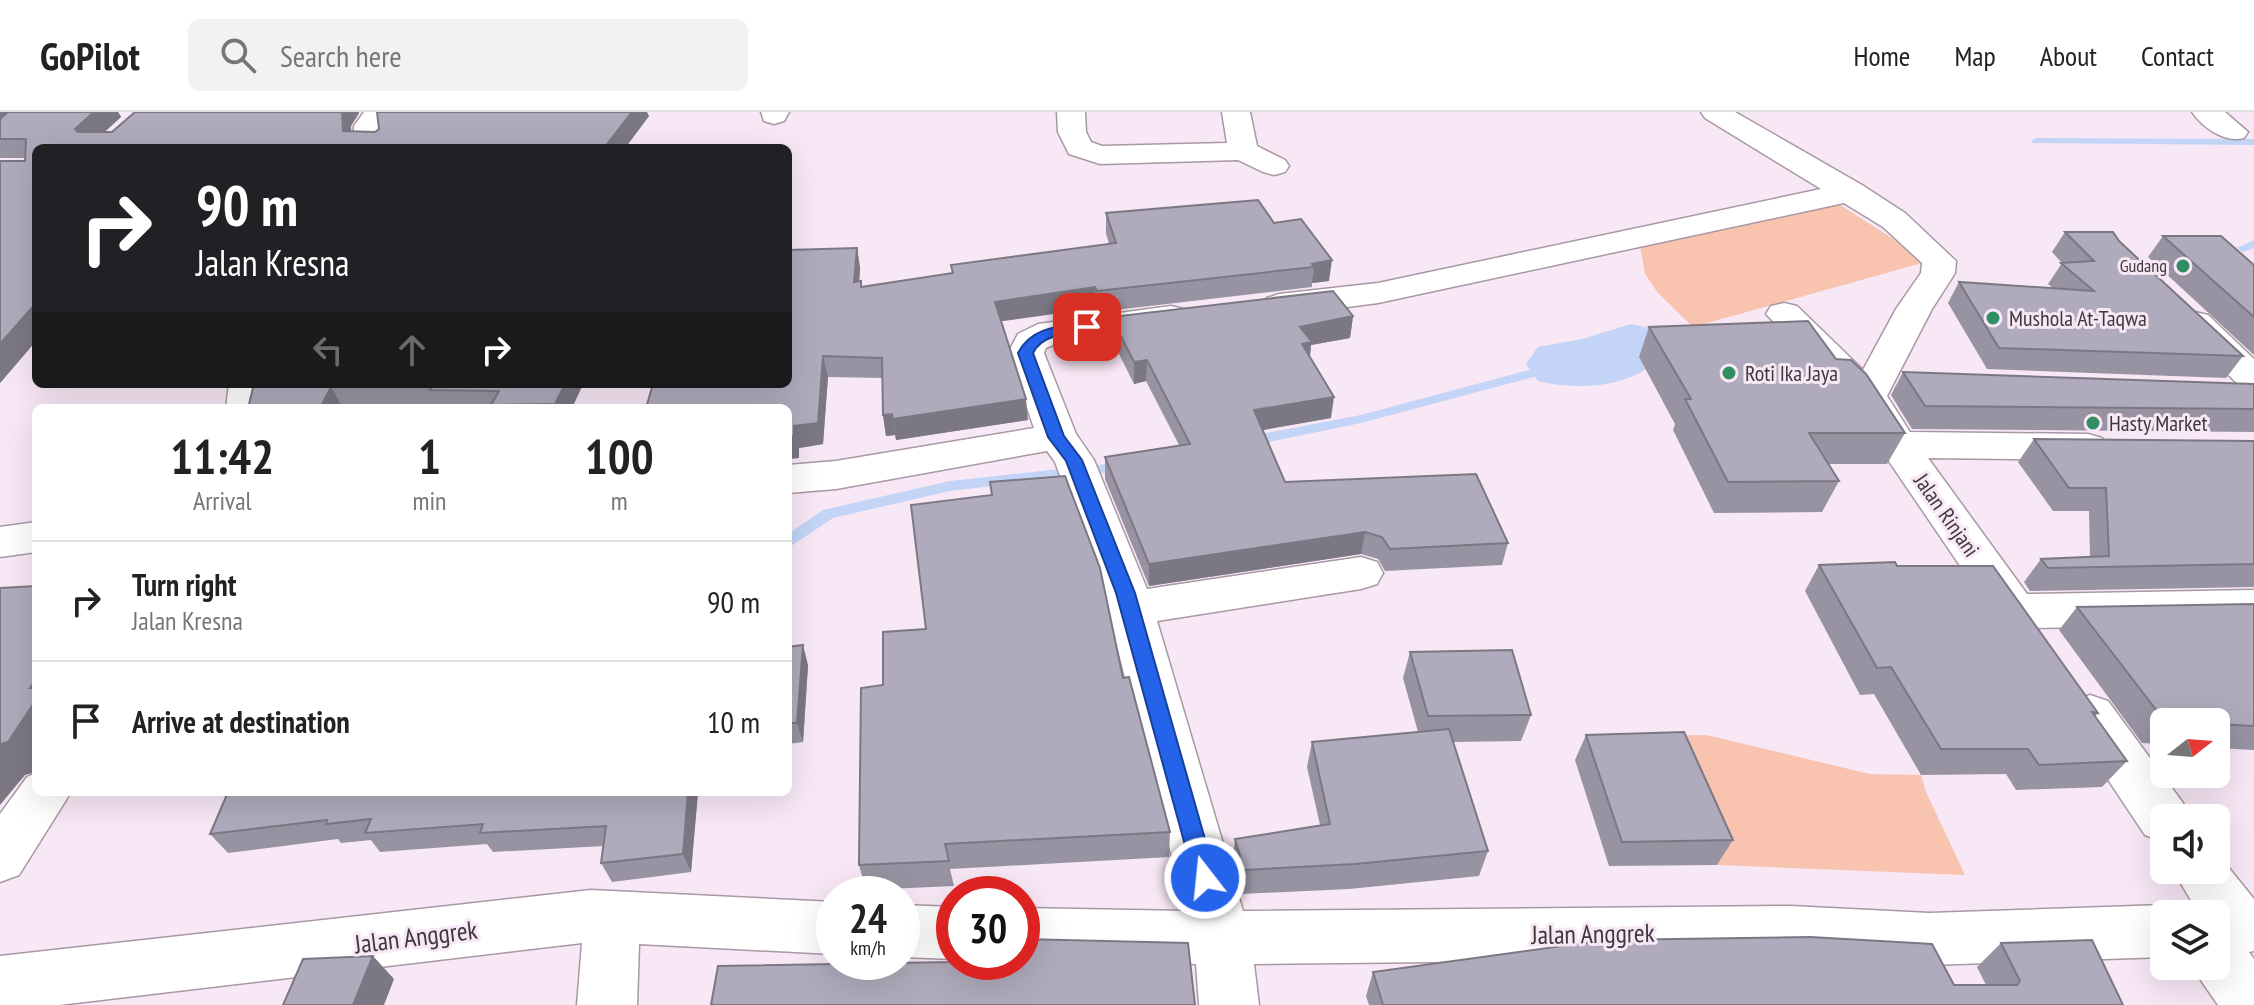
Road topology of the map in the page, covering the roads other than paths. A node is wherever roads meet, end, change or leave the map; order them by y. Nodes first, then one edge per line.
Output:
1 (378, 112) edge
2 (1071, 112) edge
3 (1236, 112) edge
4 (1715, 112) edge
5 (2206, 112) edge
6 (2234, 132) dead end
7 (369, 144) edge
8 (1243, 151) junction
9 (1274, 166) dead end
10 (1851, 192) junction
11 (2166, 295) edge
12 (1251, 308) edge
13 (1206, 313) edge
14 (1784, 314) dead end
15 (1884, 386) junction
16 (2243, 388) edge
17 (1898, 445) junction
18 (2130, 447) edge
19 (1072, 464) junction
20 (792, 479) edge
21 (32, 538) edge
22 (0, 542) edge
23 (1361, 573) dead end
24 (2254, 607) edge
25 (1130, 608) junction
26 (2015, 611) junction
27 (42, 796) edge
28 (2153, 804) edge
29 (0, 858) edge
30 (2207, 884) edge
31 (584, 918) junction
32 (816, 927) edge
33 (2150, 931) edge
34 (1040, 934) edge
35 (2232, 936) edge
36 (1222, 938) junction
37 (1929, 939) junction
38 (0, 984) edge
39 (1956, 994) edge
40 (607, 1005) edge
41 (1229, 1005) edge
42 (2254, 1005) edge

1 - 7 street
2 - 8 street
3 - 8 street
4 - 10 street
5 - 6 street
8 - 9 street
10 - 12 street
10 - 15 street
11 - 16 street
13 - 19 street
14 - 15 street, Jalan Rinjani
15 - 17 street, Jalan Rinjani
17 - 18 street, Jalan Rinjani
17 - 26 street, Jalan Rinjani
19 - 20 street
19 - 25 street
21 - 22 street
23 - 25 street
24 - 26 street
25 - 36 street
26 - 28 street, Jalan Rinjani
27 - 29 street
30 - 35 street
31 - 32 street, Jalan Anggrek
31 - 38 street, Jalan Anggrek
31 - 40 street
33 - 37 street, Jalan Anggrek
34 - 36 street, Jalan Anggrek
35 - 42 street
36 - 37 street, Jalan Anggrek
36 - 41 street
37 - 39 street

